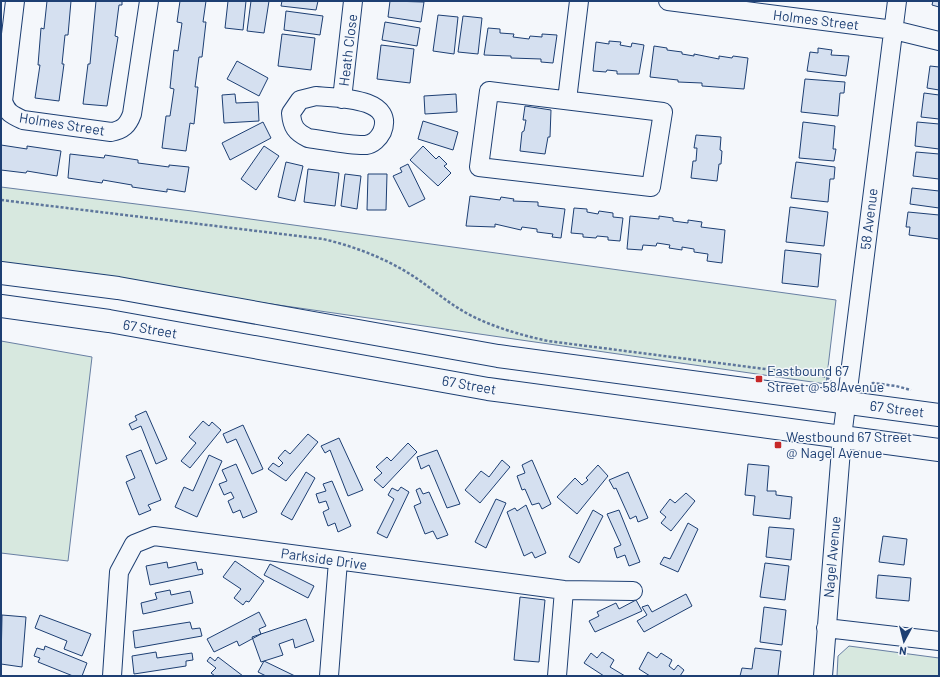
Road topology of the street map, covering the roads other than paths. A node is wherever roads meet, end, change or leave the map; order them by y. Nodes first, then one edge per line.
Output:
1 (15, 1) edge
2 (149, 1) edge
3 (353, 1) edge
4 (579, 1) edge
5 (668, 1) edge
6 (897, 1) edge
7 (894, 30) junction
8 (939, 41) edge
9 (342, 99) junction
10 (567, 100) junction
11 (1, 273) edge
12 (1, 306) edge
13 (846, 403) junction
14 (939, 415) edge
15 (842, 437) junction
16 (939, 450) edge
17 (338, 561) junction
18 (564, 590) junction
19 (633, 591) dead end
20 (826, 628) junction
21 (939, 641) edge
22 (112, 676) edge
23 (329, 676) edge
24 (557, 676) edge
25 (823, 676) edge

1 - 2 street, Holmes Street
3 - 9 street, Heath Close
4 - 10 street
5 - 7 street, Holmes Street
6 - 7 street, 58 Avenue
7 - 8 street, Holmes Street
7 - 13 street, 58 Avenue
9 - 9 street, Heath Close
10 - 10 street
11 - 13 main road, 67 Street
12 - 15 main road, 67 Street
13 - 14 main road, 67 Street
13 - 15 street, 58 Avenue
15 - 16 main road, 67 Street
15 - 20 street, Nagel Avenue
17 - 18 street, Parkside Drive
17 - 22 street, Parkside Drive
17 - 23 street
18 - 19 street, Parkside Drive
18 - 24 street
20 - 21 street
20 - 25 street, Nagel Avenue

